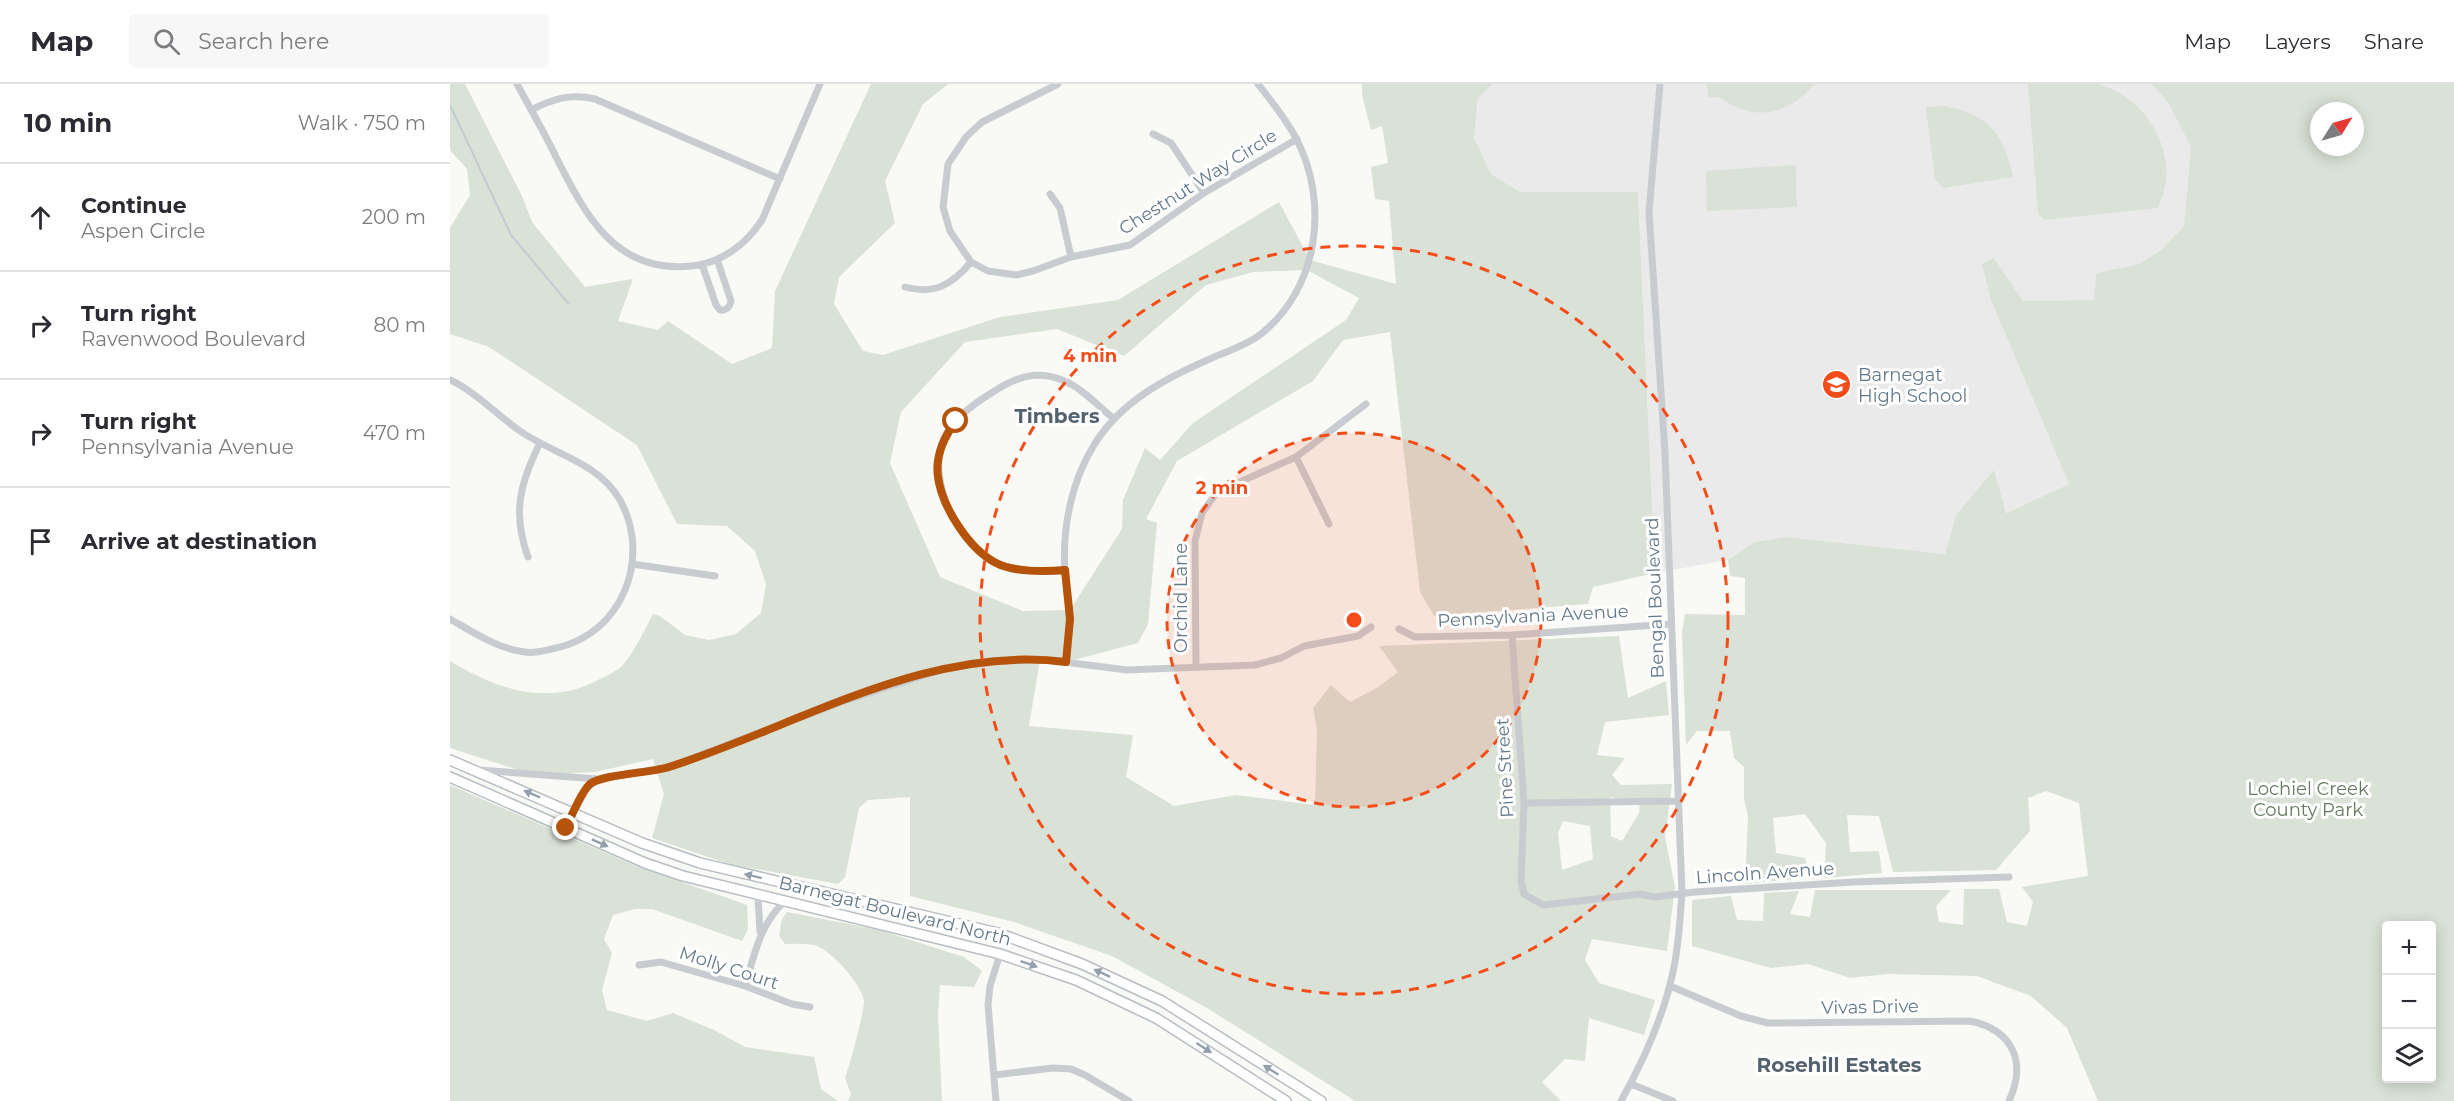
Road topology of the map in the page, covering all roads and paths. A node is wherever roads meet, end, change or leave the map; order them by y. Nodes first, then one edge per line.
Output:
1 (517, 84) edge
2 (810, 84) edge
3 (1058, 84) edge
4 (1258, 84) edge
5 (1660, 84) edge
6 (820, 86) edge
7 (531, 110) junction
8 (1153, 134) dead end
9 (1296, 139) junction
10 (780, 179) junction
11 (1204, 193) junction
12 (1050, 194) dead end
13 (1071, 257) junction
14 (717, 259) junction
15 (971, 262) junction
16 (702, 264) junction
17 (905, 287) dead end
18 (450, 380) edge
19 (1366, 404) dead end
20 (1113, 418) junction
21 (540, 443) junction
22 (1296, 457) junction
23 (1329, 524) dead end
24 (528, 557) dead end
25 (632, 564) junction
26 (1065, 570) junction
27 (715, 576) dead end
28 (450, 619) edge
29 (1671, 624) junction
30 (1371, 627) dead end
31 (1399, 629) dead end
32 (1512, 635) junction
33 (1066, 662) junction
34 (1196, 668) junction
35 (450, 759) edge
36 (474, 769) junction
37 (450, 777) edge
38 (599, 779) junction
39 (1678, 801) junction
40 (1524, 804) junction
41 (573, 813) junction
42 (566, 828) junction
43 (2009, 877) dead end
44 (1683, 893) junction
45 (758, 896) junction
46 (1527, 897) joint
47 (784, 902) junction
48 (760, 934) junction
49 (1000, 954) junction
50 (639, 965) dead end
51 (745, 986) junction
52 (1670, 986) junction
53 (810, 1007) dead end
54 (994, 1075) junction
55 (1631, 1084) junction
56 (996, 1101) edge
57 (1129, 1101) edge
58 (1286, 1101) edge
59 (1321, 1101) edge
60 (1621, 1101) edge
61 (1673, 1101) edge
62 (2009, 1101) edge

1 - 7 street
2 - 6 street
3 - 15 street
4 - 9 street
5 - 29 street, Bengal Boulevard
6 - 10 street
7 - 10 street
7 - 16 street
8 - 11 street
9 - 11 street, Chestnut Way Circle
9 - 20 street
10 - 14 street
11 - 13 street, Chestnut Way Circle
12 - 13 street
13 - 15 street, Chestnut Way Circle
14 - 16 street
14 - 16 street
15 - 17 street
18 - 21 street
19 - 22 street, Orchid Lane
20 - 26 street
20 - 26 street
21 - 24 street
21 - 25 street
22 - 23 street
22 - 34 street, Orchid Lane
25 - 27 street
25 - 28 street
26 - 33 street
29 - 32 street, Pennsylvania Avenue
29 - 39 street, Bengal Boulevard
30 - 34 street
31 - 32 street, Pennsylvania Avenue
32 - 40 street, Pine Street
33 - 34 street
33 - 38 street
35 - 36 street, Barnegat Boulevard North
36 - 38 street
41 -> 36 street, Barnegat Boulevard North
37 - 42 street, Barnegat Boulevard North
38 - 41 street
39 - 40 street
39 - 44 street, Bengal Boulevard
40 - 46 street, Pine Street
41 - 42 street
59 -> 41 street, Barnegat Boulevard North
42 -> 45 street, Barnegat Boulevard North
43 - 44 street, Lincoln Avenue
44 - 46 street, Lincoln Avenue
44 - 52 street, Bengal Boulevard
45 - 47 street, Barnegat Boulevard North
45 - 48 street
47 - 48 street
47 - 49 street, Barnegat Boulevard North
48 - 51 street
49 - 54 street
49 -> 58 street, Barnegat Boulevard North
50 - 51 street, Molly Court
51 - 53 street, Molly Court
52 - 55 street, Bengal Boulevard
52 - 62 street, Vivas Drive
54 - 56 street
54 - 57 street
55 - 60 street, Bengal Boulevard
55 - 61 street

